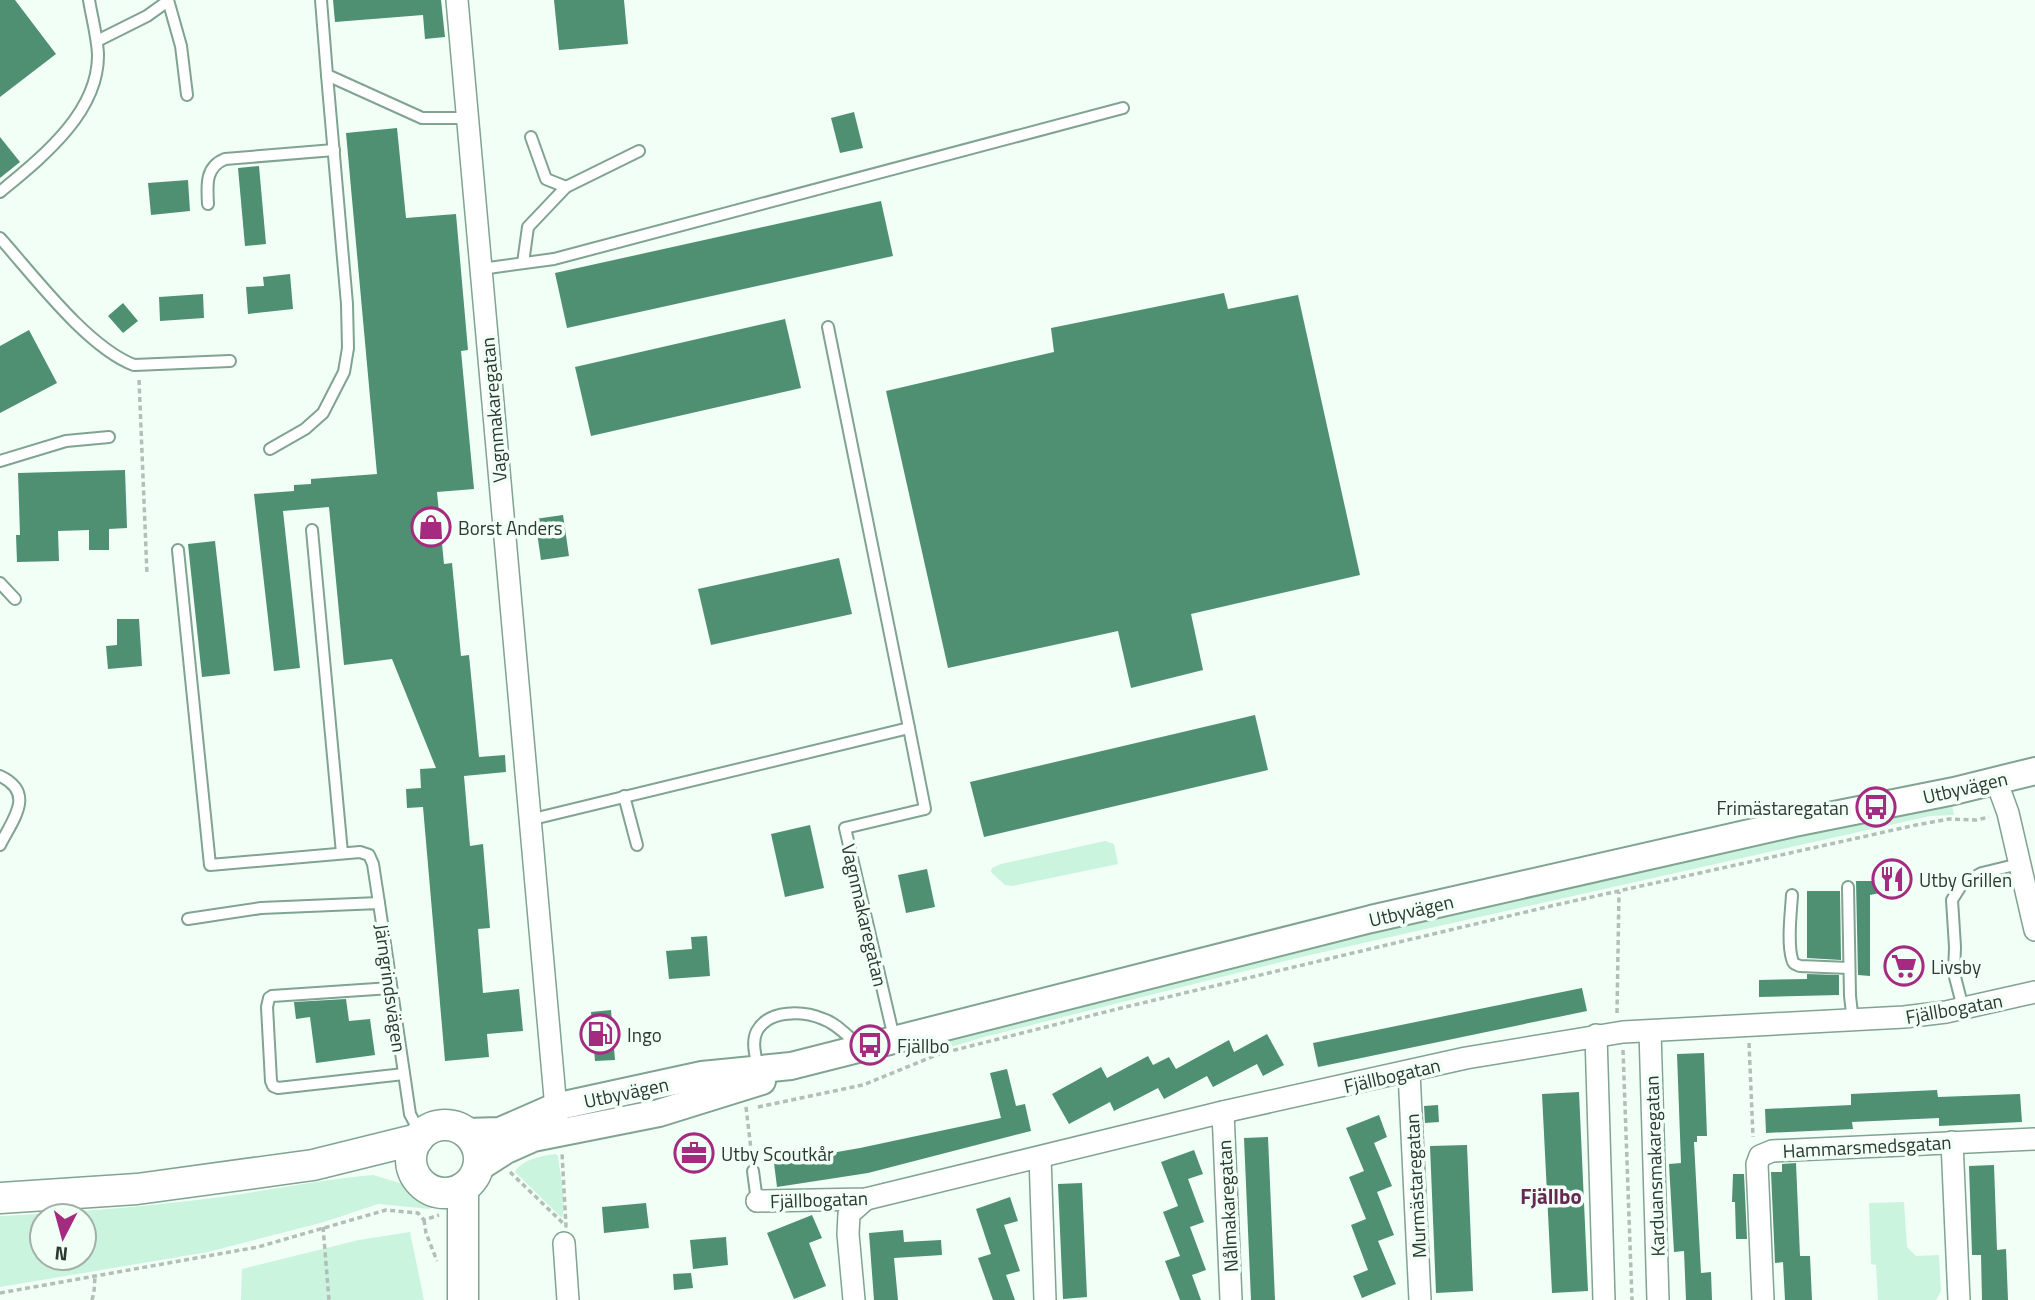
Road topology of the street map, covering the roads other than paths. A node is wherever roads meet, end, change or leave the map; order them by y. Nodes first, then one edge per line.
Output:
1 (89, 0) edge
2 (168, 0) edge
3 (321, 0) edge
4 (457, 0) edge
5 (97, 41) junction
6 (327, 75) junction
7 (187, 95) dead end
8 (1123, 108) dead end
9 (468, 118) junction
10 (531, 137) dead end
11 (334, 150) junction
12 (639, 151) dead end
13 (566, 187) junction
14 (0, 192) edge
15 (208, 204) dead end
16 (0, 238) edge
17 (523, 263) junction
18 (481, 269) junction
19 (828, 327) dead end
20 (230, 361) dead end
21 (109, 437) dead end
22 (270, 449) dead end
23 (0, 461) edge
24 (312, 530) dead end
25 (178, 550) dead end
26 (0, 583) edge
27 (15, 599) dead end
28 (909, 728) junction
29 (2035, 771) edge
30 (0, 776) edge
31 (1996, 780) junction
32 (624, 796) junction
33 (529, 820) junction
34 (0, 845) edge
35 (637, 845) dead end
36 (342, 853) junction
37 (2019, 864) junction
38 (1848, 887) dead end
39 (1792, 895) dead end
40 (379, 903) junction
41 (188, 919) dead end
42 (2035, 930) edge
43 (1849, 968) junction
44 (391, 988) junction
45 (2035, 992) edge
46 (1963, 1008) junction
47 (1853, 1022) junction
48 (1650, 1031) junction
49 (1612, 1033) junction
50 (894, 1038) junction
51 (861, 1047) junction
52 (1409, 1072) junction
53 (404, 1074) junction
54 (759, 1076) junction
55 (1223, 1112) junction
56 (558, 1129) junction
57 (466, 1132) junction
58 (419, 1137) junction
59 (2035, 1139) edge
60 (1952, 1142) junction
61 (1040, 1157) junction
62 (313, 1165) junction
63 (753, 1171) dead end
64 (415, 1174) junction
65 (450, 1196) junction
66 (0, 1198) edge
67 (866, 1199) junction
68 (757, 1201) joint
69 (564, 1243) dead end
70 (455, 1282) edge
71 (568, 1300) edge
72 (854, 1300) edge
73 (1045, 1300) edge
74 (1231, 1300) edge
75 (1420, 1300) edge
76 (1605, 1300) edge
77 (1658, 1300) edge
78 (1763, 1300) edge
79 (1959, 1300) edge

1 - 5 lane
2 - 5 lane
2 - 7 lane
3 - 6 lane
4 - 9 street, Vagnmakaregatan
5 - 14 lane
6 - 9 lane
6 - 11 lane
8 - 17 lane
9 - 18 street, Vagnmakaregatan
10 - 13 lane
11 - 15 lane
11 - 22 lane
12 - 13 lane
13 - 17 lane
16 - 20 lane
17 - 18 lane
18 - 33 street, Vagnmakaregatan
19 - 28 lane, Vagnmakaregatan
21 - 23 lane
24 - 36 lane
25 - 36 lane
26 - 27 lane
28 - 32 lane
28 - 50 lane, Vagnmakaregatan
29 - 31 street, Utbyvägen
30 - 34 lane
31 - 37 street
31 - 50 street, Utbyvägen
32 - 33 lane
32 - 35 lane
33 - 56 street, Vagnmakaregatan
36 - 40 lane
37 - 42 street
37 - 46 lane
38 - 43 lane
39 - 43 lane
40 - 41 lane, Järngrindsvägen
40 - 44 lane, Järngrindsvägen
43 - 47 lane
44 - 53 lane, Järngrindsvägen
44 - 53 lane
45 - 46 street, Fjällbogatan
46 - 47 street, Fjällbogatan
47 - 48 street, Fjällbogatan
48 - 49 street, Fjällbogatan
48 - 77 street, Karduansmakaregatan
49 - 52 street, Fjällbogatan
49 - 76 street
50 - 51 street, Utbyvägen
51 - 54 street, Utbyvägen
51 - 54 lane
52 - 55 street, Fjällbogatan
52 - 75 street, Murmästaregatan
53 - 58 lane, Järngrindsvägen
54 - 56 street, Utbyvägen
55 - 61 street, Fjällbogatan
55 - 74 street, Nålmakaregatan
56 - 57 street, Utbyvägen
56 - 65 street, Utbyvägen
57 - 58 main road, Utbyvägen
57 - 65 main road
58 - 62 main road, Utbyvägen
58 - 64 main road
59 - 60 street, Hammarsmedsgatan
60 - 78 street, Hammarsmedsgatan
60 - 79 street
61 - 67 street, Fjällbogatan
61 - 73 street
62 - 64 main road, Utbyvägen
62 - 66 main road, Utbyvägen
63 - 68 lane
64 - 65 main road, Utbyvägen
65 - 70 main road
67 - 68 street, Fjällbogatan
67 - 72 street
69 - 71 street

